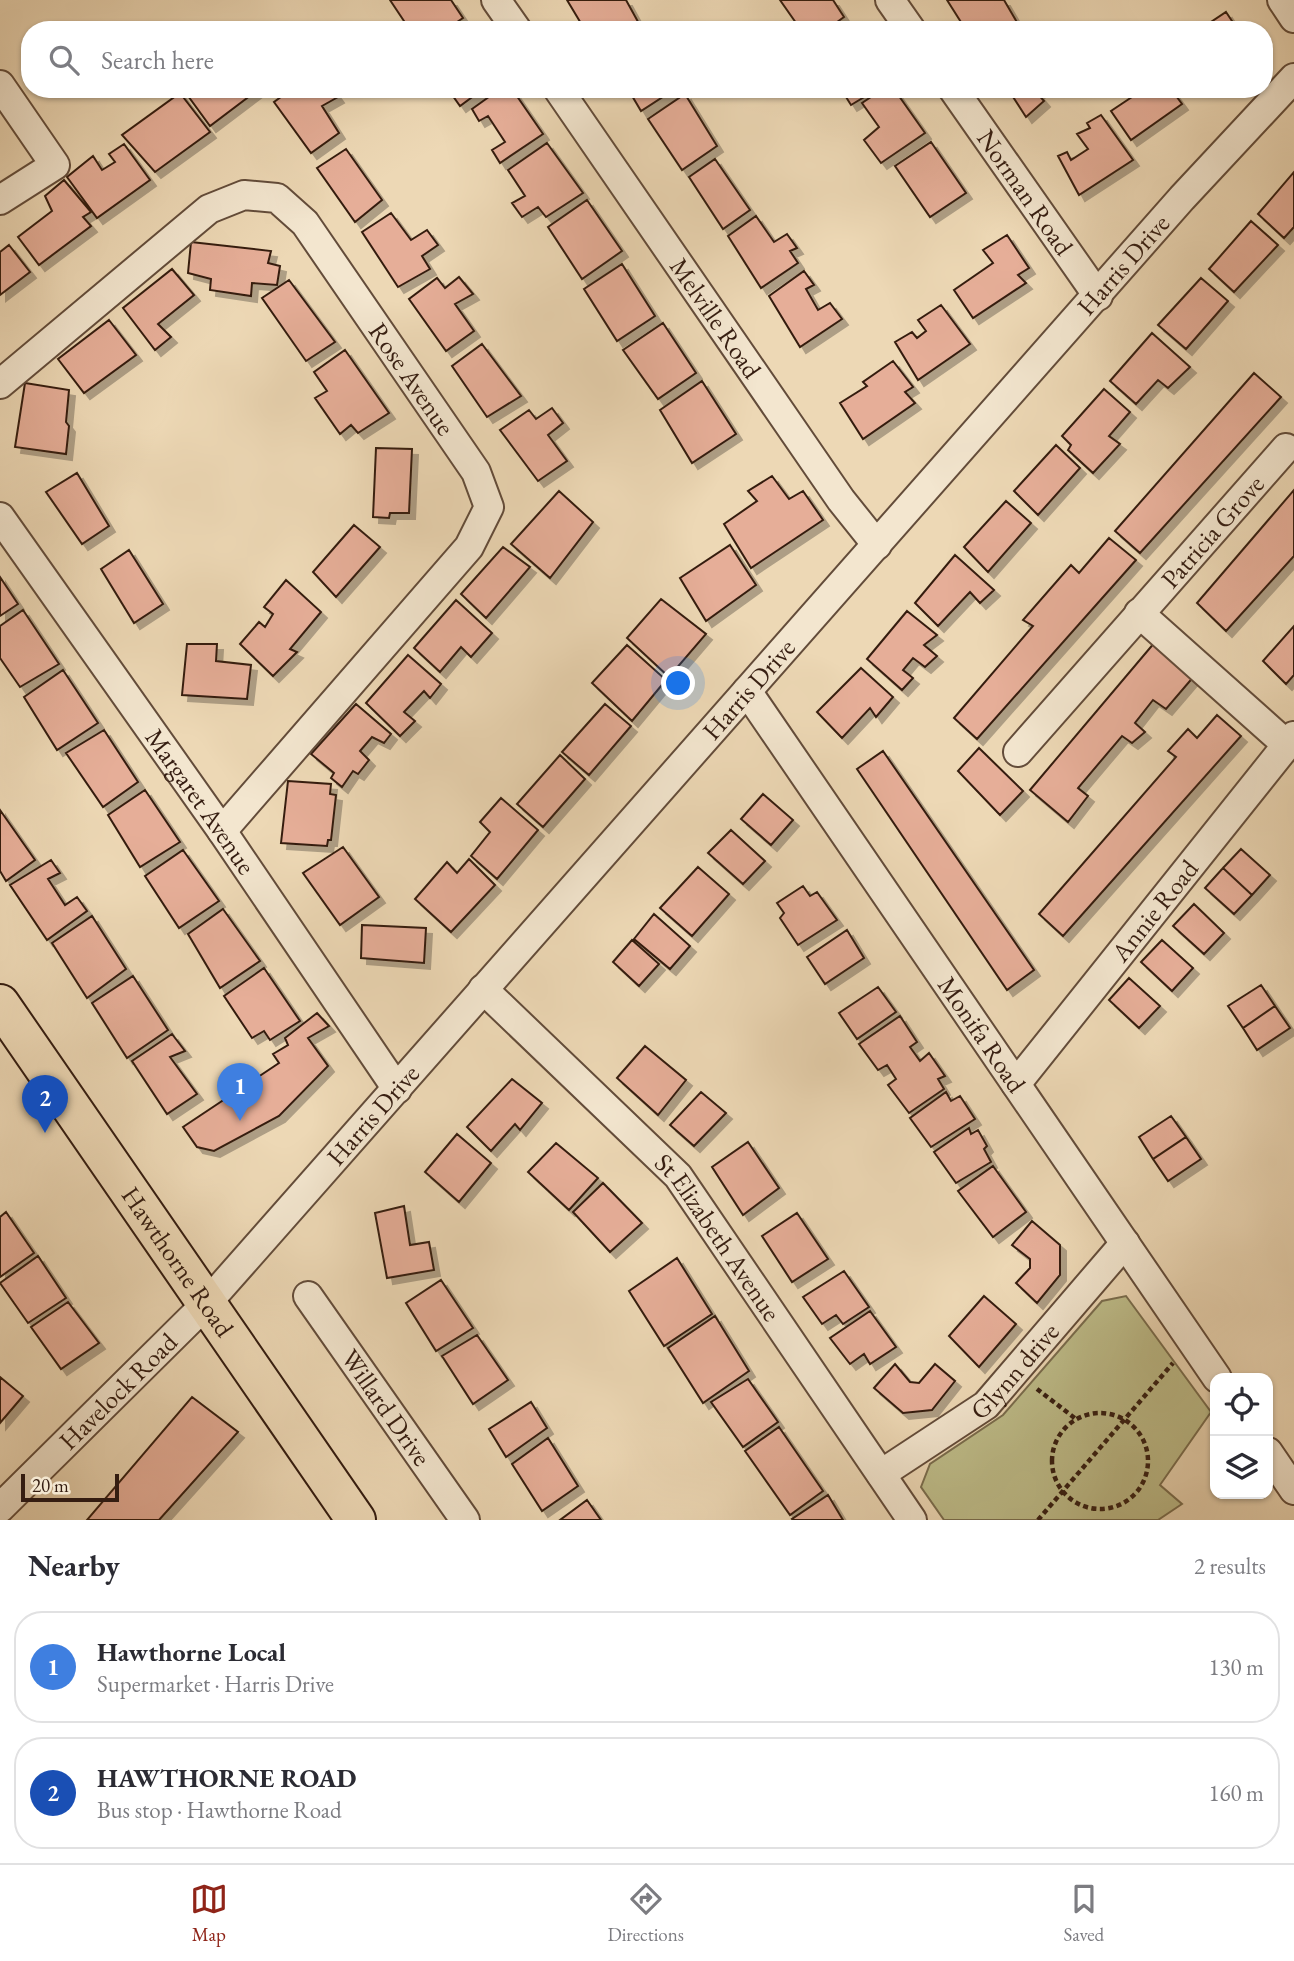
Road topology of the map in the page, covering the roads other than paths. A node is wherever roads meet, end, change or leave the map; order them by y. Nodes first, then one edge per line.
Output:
1 (496, 0) edge
2 (890, 0) edge
3 (1282, 0) edge
4 (1294, 18) edge
5 (511, 21) edge
6 (905, 21) edge
7 (1294, 78) edge
8 (0, 85) edge
9 (564, 98) edge
10 (959, 98) edge
11 (0, 200) edge
12 (1098, 296) junction
13 (0, 384) edge
14 (1286, 448) dead end
15 (0, 517) edge
16 (877, 545) junction
17 (1139, 613) junction
18 (747, 691) junction
19 (1290, 740) edge
20 (1018, 752) dead end
21 (222, 831) junction
22 (483, 989) junction
23 (0, 1004) edge
24 (1016, 1084) junction
25 (397, 1089) junction
26 (1125, 1243) junction
27 (308, 1296) dead end
28 (207, 1303) junction
29 (1214, 1373) edge
30 (1273, 1459) edge
31 (881, 1474) junction
32 (1294, 1490) edge
33 (0, 1508) edge
34 (356, 1520) edge
35 (465, 1520) edge
36 (912, 1520) edge

1 - 5 street
2 - 6 street
3 - 4 street
7 - 12 street, Harris Drive
8 - 11 street
9 - 16 street, Melville Road
10 - 12 street, Norman Road
12 - 16 street, Harris Drive
13 - 21 street, Rose Avenue
14 - 17 street, Patricia Grove
15 - 21 street, Margaret Avenue
16 - 18 street, Harris Drive
17 - 19 street
17 - 20 street, Patricia Grove
18 - 22 street, Harris Drive
18 - 24 street, Monifa Road
19 - 24 street, Annie Road
21 - 25 street, Margaret Avenue
22 - 25 street, Harris Drive
22 - 31 street, St Elizabeth Avenue
23 - 28 main road, Hawthorne Road
24 - 26 street, Monifa Road
25 - 28 street, Harris Drive
26 - 29 street, Monifa Road
26 - 31 street, Glynn drive
27 - 35 street, Willard Drive
28 - 33 street, Havelock Road
28 - 34 main road, Hawthorne Road
30 - 32 street
31 - 36 street, St Elizabeth Avenue

